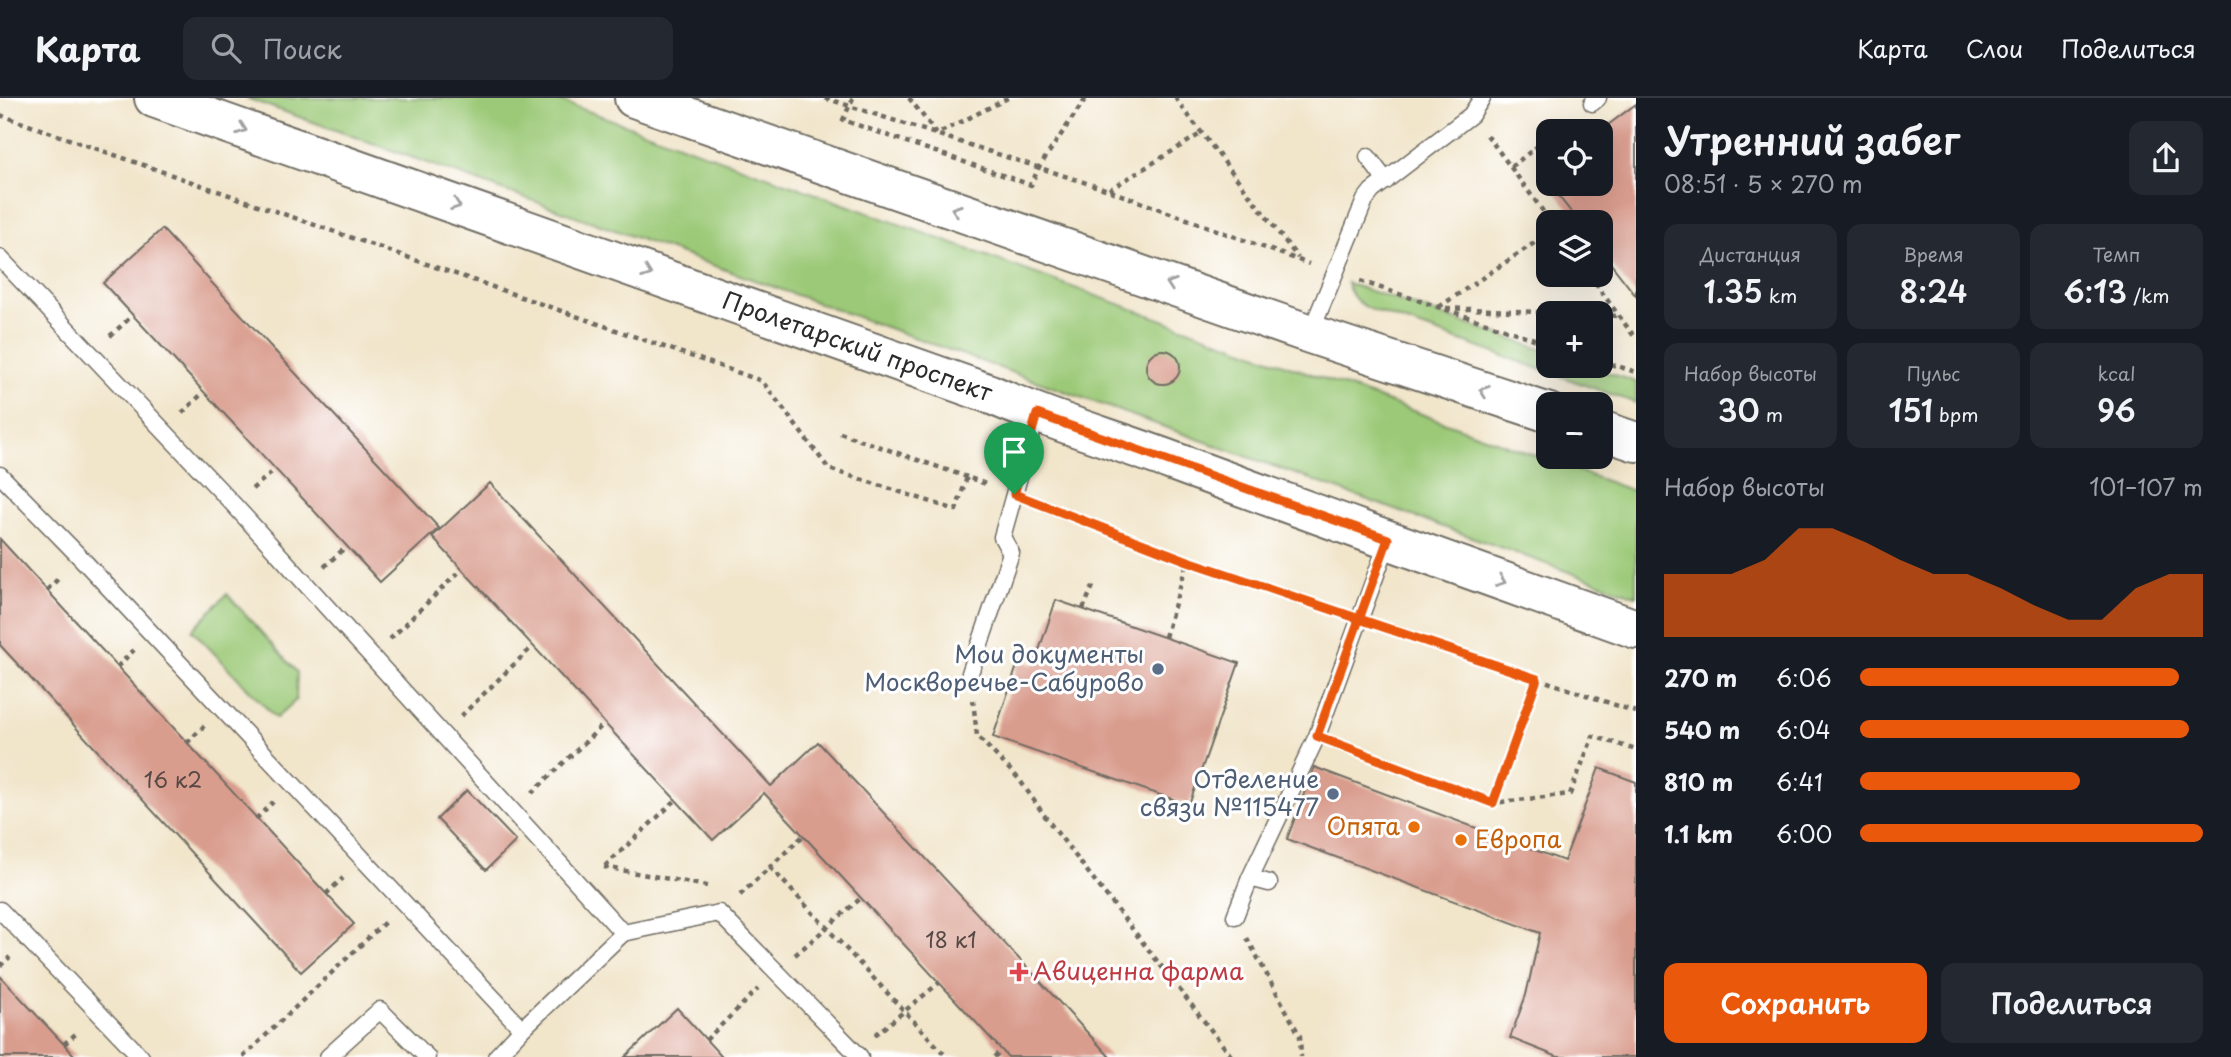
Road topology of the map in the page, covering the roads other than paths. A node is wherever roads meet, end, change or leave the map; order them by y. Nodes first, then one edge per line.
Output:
1 (155, 98) edge
2 (634, 98) edge
3 (1482, 98) edge
4 (1368, 157) dead end
5 (1386, 180) junction
6 (0, 258) edge
7 (1310, 334) junction
8 (1536, 409) edge
9 (1037, 414) junction
10 (1613, 434) edge
11 (1636, 442) edge
12 (0, 475) edge
13 (1388, 539) junction
14 (1636, 629) edge
15 (970, 673) road end
16 (1250, 878) junction
17 (1269, 883) dead end
18 (0, 910) edge
19 (1235, 916) road end
20 (623, 933) junction
21 (522, 1029) junction
22 (857, 1054) edge
23 (141, 1057) edge
24 (328, 1057) edge
25 (427, 1057) edge
26 (496, 1057) edge

1 -> 9 main road, Пролетарский проспект
7 -> 2 main road
3 - 5 lane
4 - 5 lane
5 - 7 lane
6 - 20 lane
8 -> 7 main road
9 - 13 main road, Пролетарский проспект
9 - 15 lane
10 - 11 main road
12 - 21 lane
13 -> 14 main road, Пролетарский проспект
13 - 16 lane
16 - 17 lane
16 - 19 lane
18 - 23 lane
20 - 21 lane
20 - 22 lane
21 - 26 lane
24 - 25 lane

